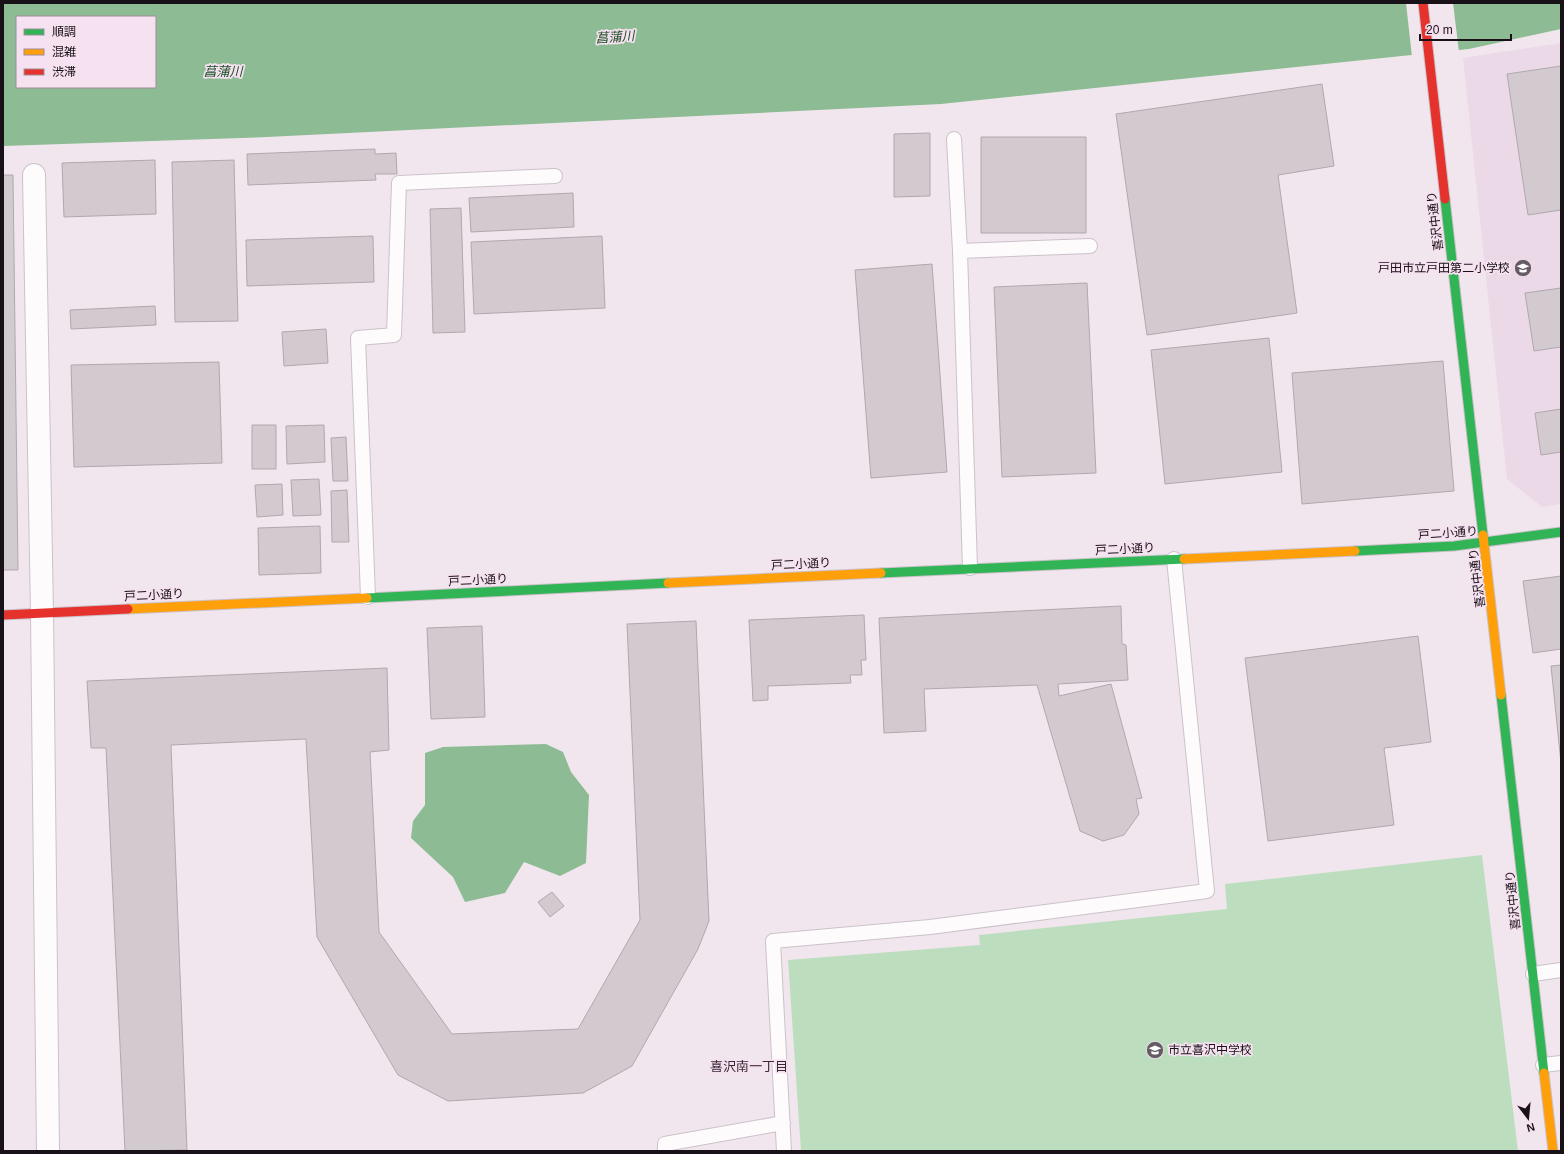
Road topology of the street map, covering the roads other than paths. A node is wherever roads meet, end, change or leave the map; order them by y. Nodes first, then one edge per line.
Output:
1 (1423, 3) edge
2 (954, 138) dead end
3 (34, 175) dead end
4 (555, 176) dead end
5 (1090, 246) dead end
6 (960, 251) junction
7 (1561, 532) edge
8 (1485, 542) junction
9 (1174, 559) junction
10 (970, 568) junction
11 (368, 597) junction
12 (42, 613) junction
13 (3, 615) edge
14 (1561, 970) edge
15 (1533, 974) junction
16 (1561, 1063) edge
17 (1543, 1065) junction
18 (783, 1123) junction
19 (48, 1151) edge
20 (665, 1151) edge
21 (784, 1151) edge
22 (1553, 1151) edge

1 - 8 street, 喜沢中通り
2 - 6 lane
3 - 12 street
4 - 11 lane
5 - 6 lane
6 - 10 lane
7 - 8 street, 戸二小通り
8 - 9 street, 戸二小通り
8 - 15 street, 喜沢中通り
9 - 10 street, 戸二小通り
9 - 18 lane
10 - 11 street, 戸二小通り
11 - 12 street, 戸二小通り
12 - 13 street, 戸二小通り
12 - 19 street
14 - 15 lane
15 - 17 street, 喜沢中通り
16 - 17 lane
17 - 22 street, 喜沢中通り
18 - 20 lane
18 - 21 lane

